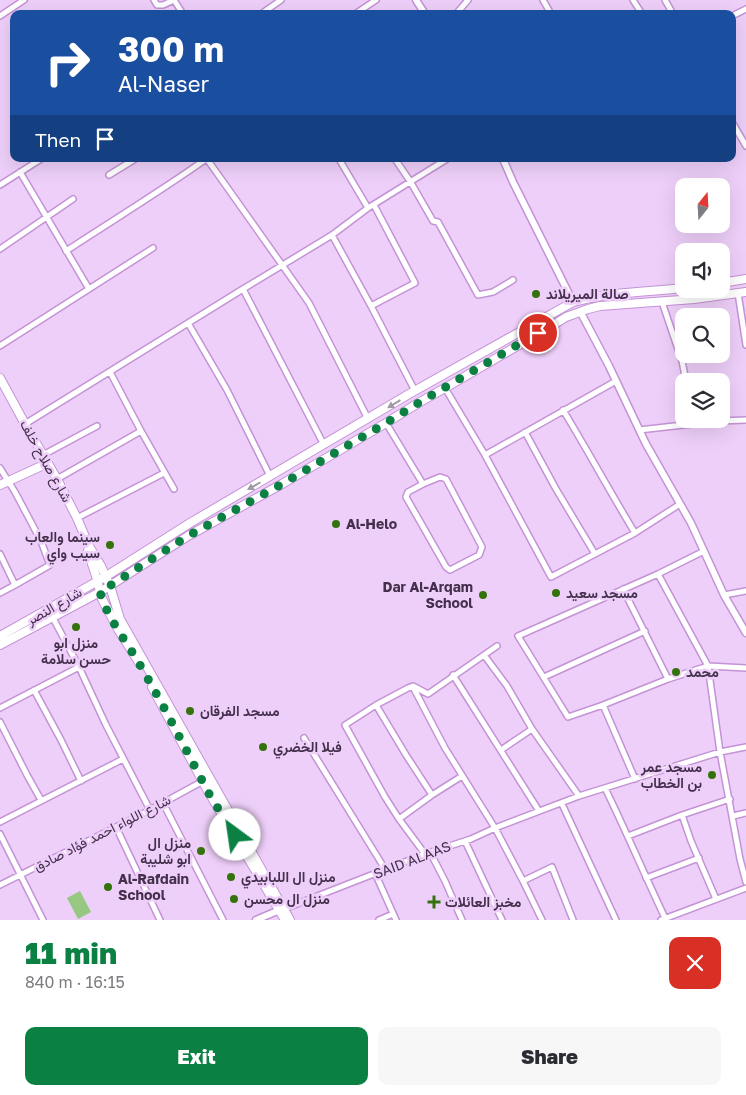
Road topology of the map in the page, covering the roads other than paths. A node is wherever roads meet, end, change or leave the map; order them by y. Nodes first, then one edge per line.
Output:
1 (24, 0) edge
2 (154, 0) edge
3 (174, 0) edge
4 (281, 0) edge
5 (376, 0) edge
6 (468, 0) edge
7 (267, 10) edge
8 (364, 10) edge
9 (459, 10) edge
10 (0, 16) edge
11 (736, 129) edge
12 (746, 146) edge
13 (36, 162) edge
14 (130, 162) edge
15 (203, 162) edge
16 (209, 162) edge
17 (341, 162) edge
18 (397, 162) edge
19 (442, 162) edge
20 (504, 162) edge
21 (20, 172) junction
22 (109, 175) dead end
23 (410, 181) junction
24 (0, 185) edge
25 (73, 199) dead end
26 (371, 207) junction
27 (46, 218) junction
28 (332, 235) junction
29 (153, 248) dead end
30 (0, 249) edge
31 (66, 251) junction
32 (282, 265) junction
33 (746, 279) edge
34 (513, 280) dead end
35 (730, 282) edge
36 (89, 289) junction
37 (243, 289) junction
38 (675, 289) edge
39 (742, 292) edge
40 (573, 302) junction
41 (662, 302) junction
42 (371, 306) junction
43 (581, 313) junction
44 (188, 323) junction
45 (746, 345) edge
46 (0, 346) edge
47 (110, 372) junction
48 (684, 373) edge
49 (1, 381) edge
50 (616, 381) junction
51 (445, 388) junction
52 (415, 392) junction
53 (563, 410) junction
54 (368, 419) junction
55 (730, 420) edge
56 (746, 420) edge
57 (386, 423) junction
58 (25, 424) junction
59 (675, 425) edge
60 (97, 426) dead end
61 (639, 430) junction
62 (140, 431) junction
63 (525, 432) junction
64 (324, 445) junction
65 (43, 455) junction
66 (485, 456) junction
67 (48, 463) junction
68 (0, 468) edge
69 (164, 473) junction
70 (270, 476) junction
71 (57, 479) junction
72 (4, 483) edge
73 (423, 484) junction
74 (174, 489) dead end
75 (680, 504) junction
76 (77, 518) junction
77 (635, 533) junction
78 (90, 546) junction
79 (704, 551) junction
80 (0, 554) edge
81 (595, 554) junction
82 (658, 574) junction
83 (105, 577) junction
84 (97, 581) junction
85 (15, 585) junction
86 (110, 586) junction
87 (623, 588) junction
88 (746, 590) edge
89 (100, 592) junction
90 (0, 593) edge
91 (724, 595) junction
92 (53, 618) junction
93 (645, 631) junction
94 (746, 633) edge
95 (0, 636) edge
96 (0, 646) edge
97 (497, 646) dead end
98 (484, 655) junction
99 (708, 666) junction
100 (79, 667) junction
101 (746, 668) edge
102 (453, 675) junction
103 (544, 677) junction
104 (668, 679) junction
105 (413, 686) junction
106 (34, 690) junction
107 (376, 704) junction
108 (603, 705) junction
109 (0, 708) edge
110 (0, 722) edge
111 (532, 729) junction
112 (304, 738) dead end
113 (746, 747) edge
114 (501, 750) junction
115 (720, 752) junction
116 (123, 758) junction
117 (462, 776) junction
118 (635, 779) junction
119 (81, 781) junction
120 (203, 781) junction
121 (605, 788) junction
122 (432, 794) junction
123 (579, 796) junction
124 (730, 799) junction
125 (41, 800) junction
126 (163, 803) junction
127 (562, 804) junction
128 (150, 810) junction
129 (539, 811) junction
130 (746, 813) edge
131 (682, 815) junction
132 (733, 816) junction
133 (400, 818) junction
134 (0, 822) edge
135 (116, 827) junction
136 (495, 828) junction
137 (0, 834) edge
138 (628, 836) junction
139 (465, 841) junction
140 (428, 853) junction
141 (699, 858) junction
142 (743, 858) edge
143 (385, 869) junction
144 (375, 874) junction
145 (20, 875) junction
146 (646, 878) junction
147 (523, 881) junction
148 (746, 882) edge
149 (0, 885) edge
150 (746, 888) edge
151 (716, 899) junction
152 (282, 909) junction
153 (393, 914) junction
154 (43, 920) edge
155 (160, 920) edge
156 (223, 920) edge
157 (256, 920) edge
158 (284, 920) edge
159 (290, 920) edge
160 (379, 920) edge
161 (396, 920) edge
162 (462, 920) edge
163 (502, 920) edge
164 (542, 920) edge
165 (573, 920) edge
166 (616, 920) edge
167 (664, 920) edge

1 - 10 street
2 - 3 street
4 - 7 street
5 - 8 street
6 - 9 street
11 - 12 street
13 - 21 street
14 - 22 street
15 - 31 street
16 - 32 street
17 - 26 street
18 - 23 street
19 - 23 street
20 - 40 street
21 - 24 street
21 - 27 street
23 - 26 street
23 - 34 street
25 - 27 street
26 - 28 street
26 - 42 street
27 - 30 street
27 - 31 street
28 - 32 street
28 - 42 street
29 - 36 street
31 - 36 street
32 - 37 street
32 - 54 street
33 - 35 main road
36 - 46 street
37 - 44 street
37 - 64 street
38 - 40 main road, شارع النصر
39 - 41 main road, شارع النصر
39 - 45 street
40 - 43 street
40 - 52 main road, شارع النصر
41 - 43 main road, شارع النصر
41 - 48 street
42 - 52 street
43 - 50 street
43 - 51 main road, شارع النصر
44 - 47 street
44 - 70 street
47 - 58 street
47 - 62 street
49 - 58 main road, شارع صلاح خلف
50 - 53 street
50 - 61 street
51 - 57 main road, شارع النصر
51 - 66 street
52 -> 54 main road, شارع النصر
53 - 63 street
53 - 77 street
54 - 64 main road, شارع النصر
55 - 56 street
57 - 73 street
57 - 86 main road, شارع النصر
58 - 65 main road, شارع صلاح خلف
59 - 61 street
60 - 65 street
61 - 75 street
62 - 69 street
62 - 71 street
63 - 66 street
63 - 81 street
64 - 70 main road, شارع النصر
65 - 67 main road, شارع صلاح خلف
66 - 81 street
67 - 71 main road, شارع صلاح خلف
67 - 72 main road
68 - 72 street
69 - 74 street
69 - 76 street
70 -> 83 main road, شارع النصر
71 - 76 main road, شارع صلاح خلف
72 - 85 street
73 - 73 street
75 - 77 street
75 - 79 street
76 - 78 main road, شارع صلاح خلف
77 - 81 street
78 - 83 main road, شارع صلاح خلف
78 - 84 main road, شارع صلاح خلف
79 - 82 street
79 - 91 street
80 - 85 street
82 - 87 street
82 - 99 street
83 - 84 main road, شارع النصر
83 - 86 main road, شارع صلاح خلف
84 - 89 main road, شارع صلاح خلف
84 - 95 main road, شارع النصر
85 - 90 street
86 - 89 main road, شارع النصر
86 - 152 main road, شارع صلاح خلف
87 - 93 street
87 - 103 street
88 - 91 street
89 - 92 main road, شارع النصر
89 - 120 main road, شارع صلاح خلف
91 - 94 street
92 - 96 main road, شارع النصر
92 - 100 street
93 - 103 street
93 - 104 street
97 - 98 street
98 - 102 street
98 - 111 street
99 - 101 street
99 - 104 street
99 - 115 street
100 - 106 street
100 - 116 street
102 - 105 street
102 - 114 street
103 - 108 street
104 - 108 street
105 - 107 street
105 - 117 street
106 - 109 street
106 - 119 street
107 - 122 street
107 - 133 street
108 - 118 street
110 - 125 street
111 - 114 street
111 - 123 street
112 - 143 street
113 - 115 street, SAID ALAAS
114 - 129 street
115 - 118 street, SAID ALAAS
115 - 124 street
116 - 119 street
116 - 128 street
117 - 122 street
117 - 136 street
118 - 121 street, SAID ALAAS
119 - 125 street
120 - 126 street, شارع اللواء احمد فؤاد صادق
120 - 152 main road, شارع صلاح خلف
121 - 123 street, SAID ALAAS
121 - 138 street
122 - 133 street
123 - 127 street, SAID ALAAS
124 - 131 street
124 - 132 street
125 - 134 street
126 - 128 street, شارع اللواء احمد فؤاد صادق
126 - 156 street
127 - 129 street, SAID ALAAS
127 - 166 street
128 - 135 street, شارع اللواء احمد فؤاد صادق
129 - 136 street, SAID ALAAS
130 - 132 street
131 - 138 street
131 - 141 street
132 - 142 street
133 - 140 street
135 - 145 street, شارع اللواء احمد فؤاد صادق
135 - 155 street
136 - 139 street, SAID ALAAS
136 - 147 street
137 - 145 street
138 - 146 street
139 - 140 street, SAID ALAAS
139 - 163 street
140 - 143 street, SAID ALAAS
140 - 162 street
141 - 146 street
141 - 151 street
142 - 148 street
143 - 144 street, SAID ALAAS
144 - 152 street, SAID ALAAS
144 - 153 street
145 - 149 street, شارع اللواء احمد فؤاد صادق
145 - 154 street
146 - 167 street
147 - 164 street
147 - 165 street
150 - 151 street
151 - 167 street
152 - 157 street
152 - 158 main road, شارع صلاح خلف
152 - 159 main road, شارع صلاح خلف
153 - 160 street
153 - 161 street

